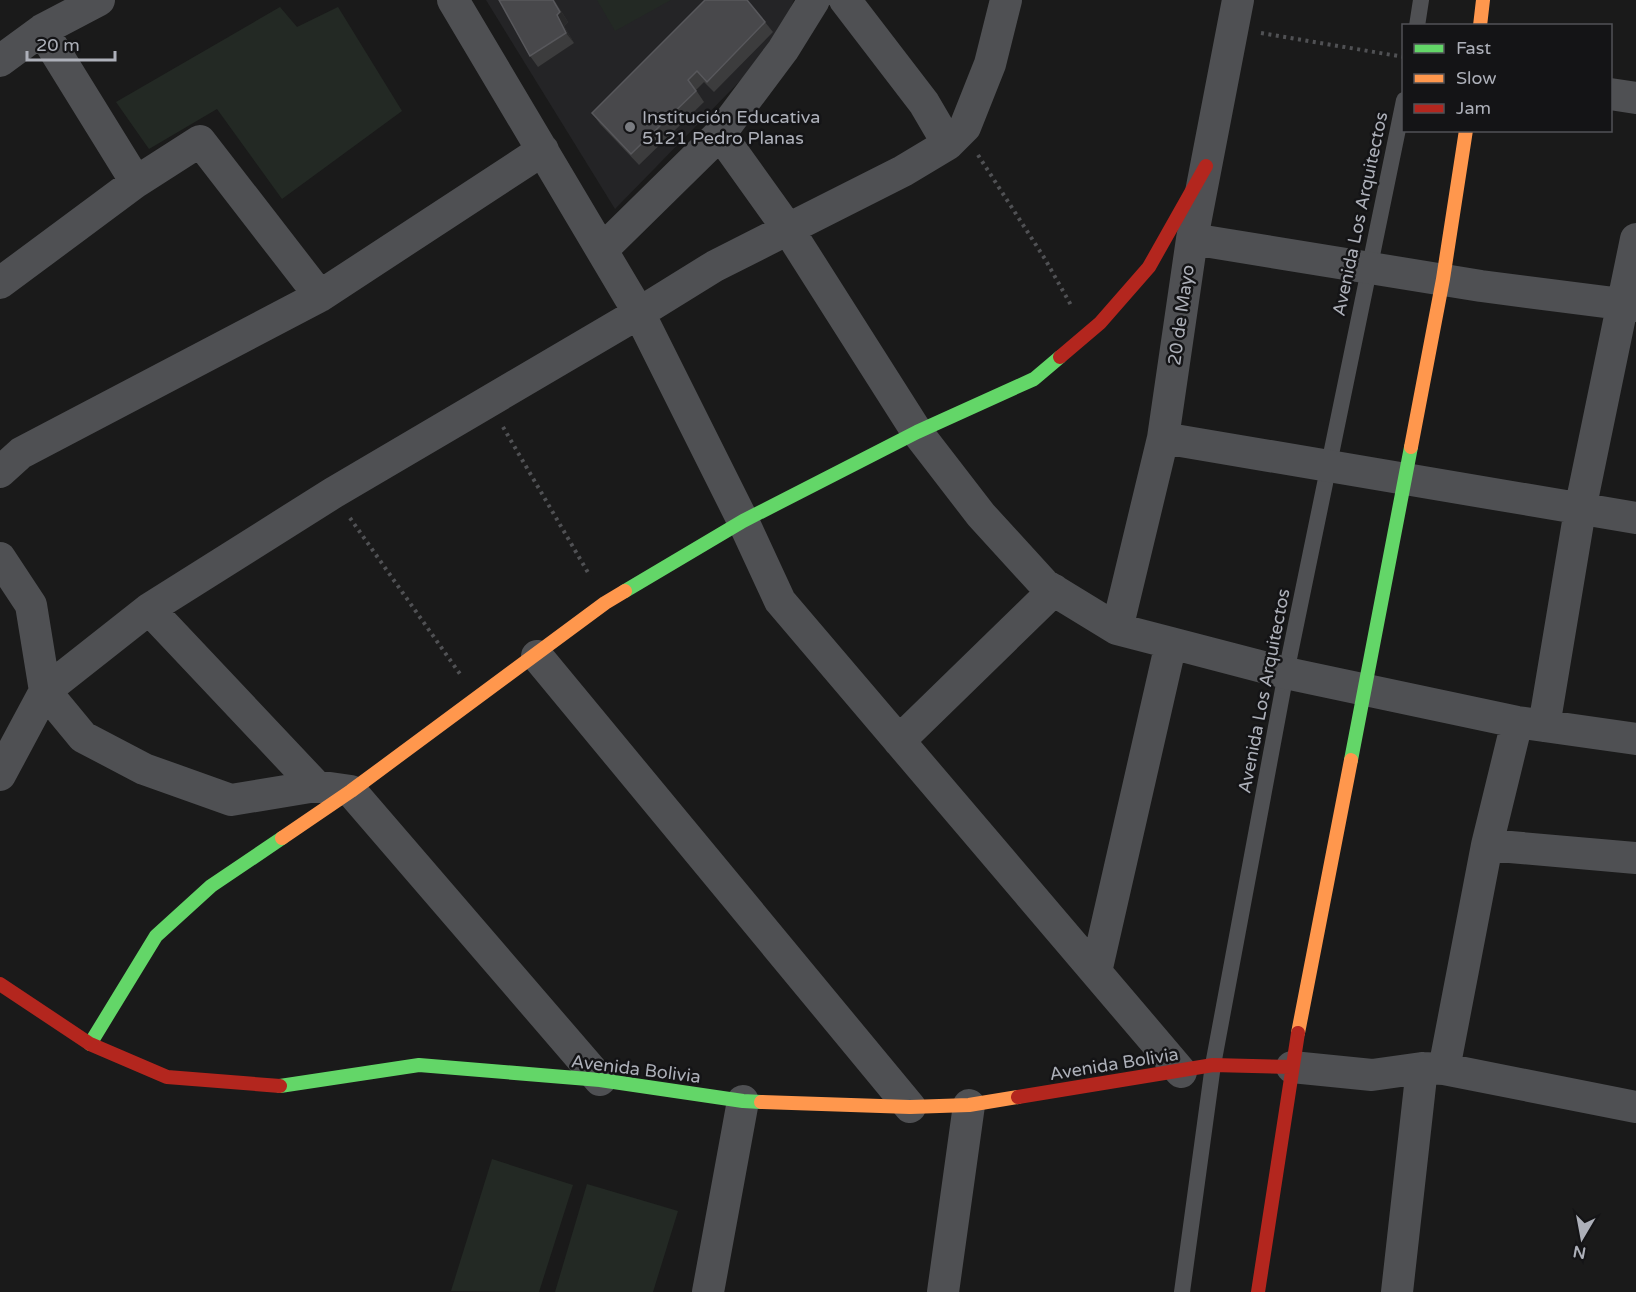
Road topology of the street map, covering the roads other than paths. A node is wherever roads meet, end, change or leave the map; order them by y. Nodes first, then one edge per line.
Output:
1 (99, 0) edge
2 (453, 0) edge
3 (814, 0) edge
4 (845, 0) edge
5 (1006, 0) edge
6 (1421, 0) edge
7 (1483, 0) edge
8 (1236, 14) edge
9 (1417, 24) edge
10 (1480, 24) edge
11 (42, 30) junction
12 (0, 61) edge
13 (1612, 94) edge
14 (1636, 99) edge
15 (1402, 110) edge
16 (1466, 132) edge
17 (720, 134) junction
18 (957, 136) junction
19 (543, 150) junction
20 (1206, 166) junction
21 (136, 182) junction
22 (788, 229) junction
23 (1192, 239) junction
24 (1636, 239) edge
25 (602, 250) junction
26 (1369, 267) junction
27 (1443, 279) junction
28 (0, 283) edge
29 (320, 296) junction
30 (1629, 304) edge
31 (639, 313) junction
32 (917, 432) junction
33 (1163, 438) junction
34 (1329, 467) junction
35 (0, 472) edge
36 (1406, 480) junction
37 (1580, 510) junction
38 (1636, 518) edge
39 (743, 521) junction
40 (0, 558) edge
41 (1054, 590) junction
42 (149, 609) junction
43 (1117, 629) junction
44 (1171, 643) junction
45 (537, 656) junction
46 (1286, 673) junction
47 (1365, 690) junction
48 (45, 691) junction
49 (1531, 724) junction
50 (1636, 739) edge
51 (899, 741) junction
52 (0, 775) edge
53 (316, 786) junction
54 (351, 791) junction
55 (1487, 845) junction
56 (1636, 858) edge
57 (1095, 972) junction
58 (0, 984) edge
59 (90, 1044) junction
60 (1213, 1065) junction
61 (1292, 1067) junction
62 (1433, 1069) junction
63 (1180, 1072) junction
64 (600, 1080) junction
65 (743, 1101) junction
66 (969, 1105) junction
67 (909, 1107) junction
68 (1636, 1107) edge
69 (708, 1292) edge
70 (943, 1292) edge
71 (1182, 1292) edge
72 (1258, 1292) edge
73 (1397, 1292) edge

1 - 11 street
2 - 19 street
3 - 17 street
4 - 18 street
5 - 18 street
6 - 9 lane
7 - 10 main road
8 - 20 street, 20 de Mayo
11 - 12 street
11 - 21 street
13 - 14 street
15 - 26 lane, Avenida Los Arquitectos
16 - 27 main road
17 - 22 street
17 - 25 street
18 - 22 street
19 - 25 street
19 - 29 street
20 - 23 street, 20 de Mayo
20 - 32 main road
21 - 28 street
21 - 29 street
22 - 31 street
22 - 32 street
23 - 26 street
23 - 33 street, 20 de Mayo
24 - 30 street
25 - 31 street
26 - 27 street
26 - 34 lane, Avenida Los Arquitectos
27 - 30 street
27 - 36 main road
29 - 35 street
30 - 37 street
31 - 39 street
31 - 42 street
32 - 39 main road
32 - 41 street
33 - 34 street
33 - 43 street, 20 de Mayo
34 - 36 street
34 - 46 lane, Avenida Los Arquitectos
36 - 37 street
36 - 47 main road
37 - 38 street
37 - 49 street
39 - 45 main road
39 - 51 street
40 - 48 street
41 - 43 street
41 - 51 street
42 - 48 street
42 - 53 street
43 - 44 street
44 - 46 street
44 - 57 street
45 - 54 main road
45 - 67 street
46 - 47 street
46 - 60 lane, Avenida Los Arquitectos
47 - 49 street
47 - 61 main road
48 - 52 street
48 - 53 street
49 - 50 street
49 - 55 street
51 - 57 street
53 - 54 street
54 - 59 main road
54 - 64 street
55 - 56 street
55 - 62 street
57 - 63 street
58 - 59 main road, Avenida Bolivia
59 - 64 main road, Avenida Bolivia
60 - 61 main road, Avenida Bolivia
60 - 63 main road, Avenida Bolivia
60 - 71 lane, Avenida Los Arquitectos
61 - 62 street
61 - 72 main road
62 - 68 street
62 - 73 street
63 - 66 main road, Avenida Bolivia
64 - 65 main road, Avenida Bolivia
65 - 67 main road, Avenida Bolivia
65 - 69 street
66 - 67 main road, Avenida Bolivia
66 - 70 street

